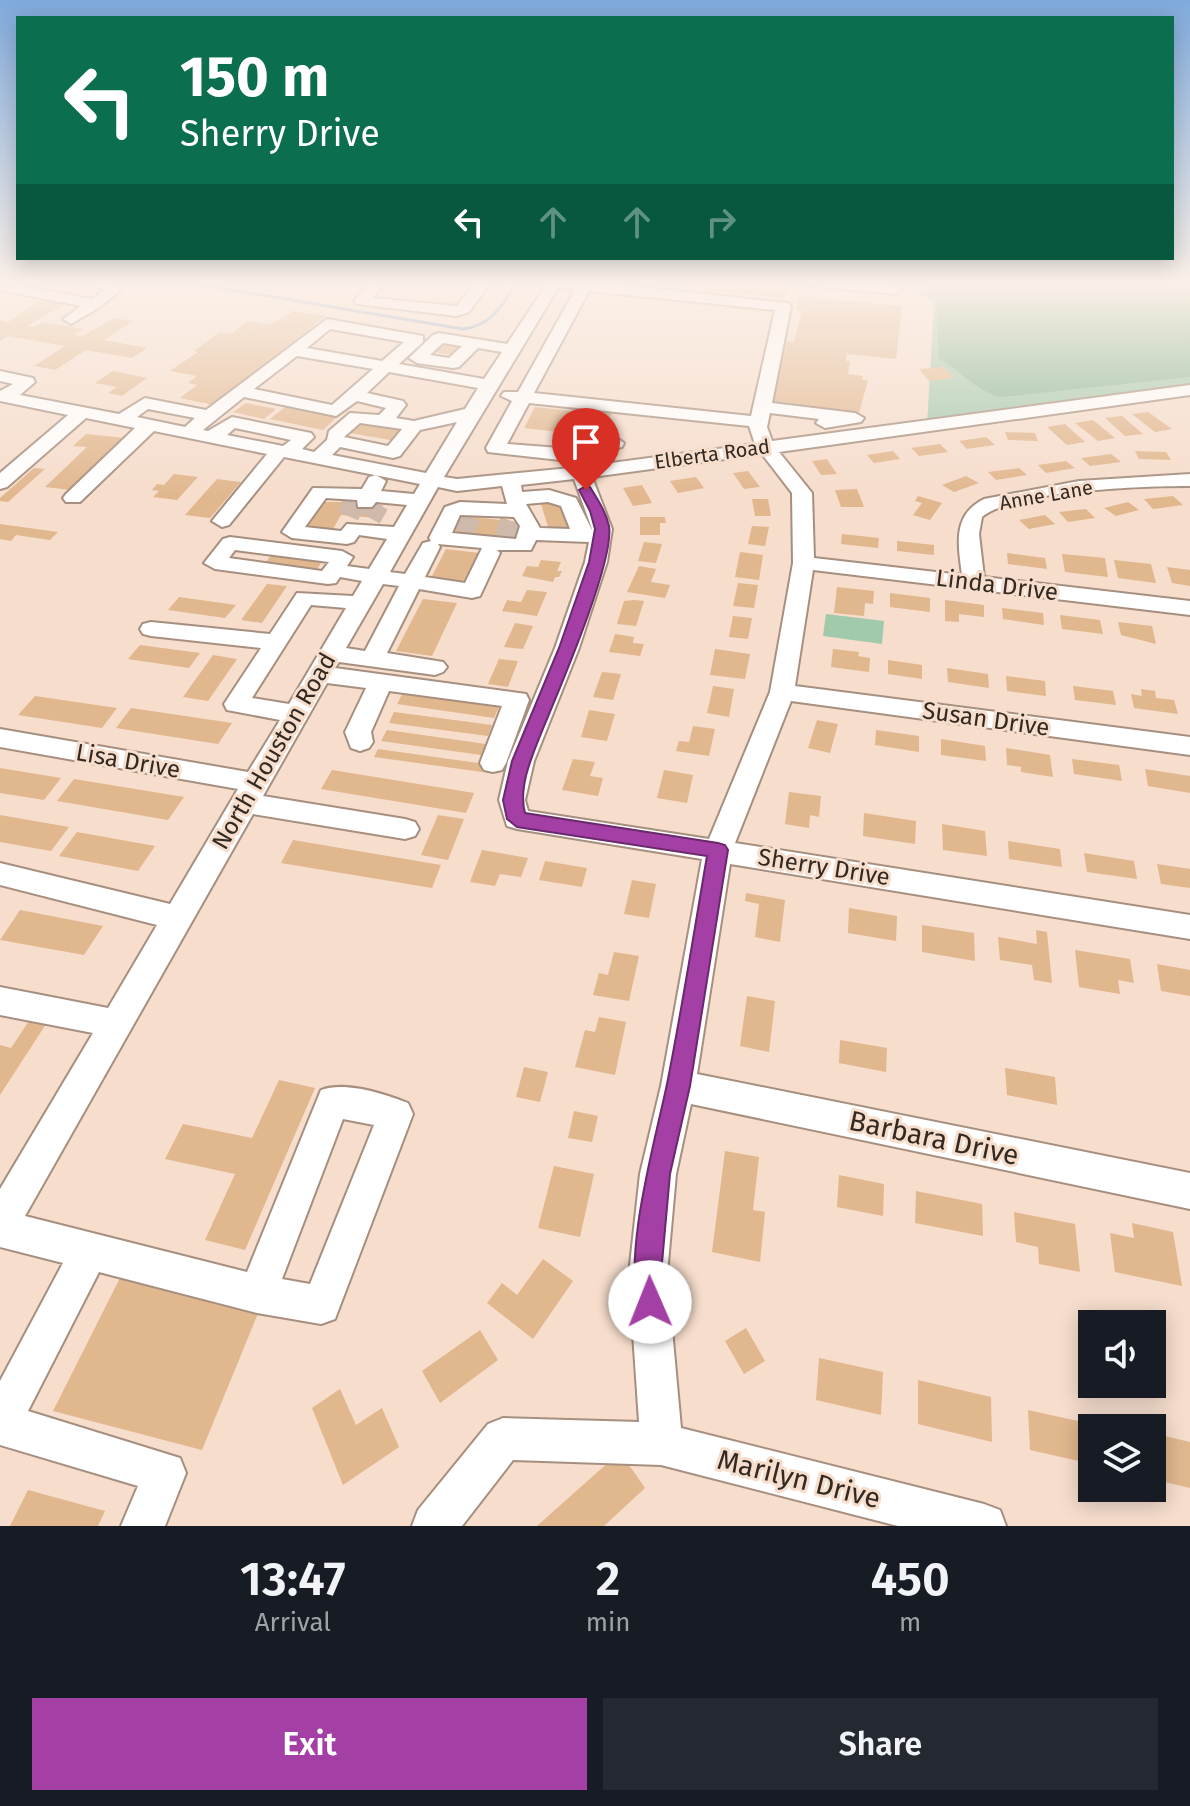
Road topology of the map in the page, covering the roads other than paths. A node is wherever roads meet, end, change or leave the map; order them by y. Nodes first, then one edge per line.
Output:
1 (289, 353) edge
2 (312, 353) edge
3 (401, 353) edge
4 (508, 353) edge
5 (547, 353) edge
6 (774, 353) edge
7 (386, 366) junction
8 (0, 376) edge
9 (171, 385) dead end
10 (485, 389) junction
11 (240, 391) junction
12 (1187, 394) edge
13 (353, 395) junction
14 (3, 396) edge
15 (522, 397) junction
16 (145, 403) junction
17 (629, 408) junction
18 (82, 412) junction
19 (471, 413) junction
20 (209, 416) junction
21 (122, 420) junction
22 (384, 421) junction
23 (151, 425) junction
24 (414, 426) junction
25 (761, 426) junction
26 (188, 433) junction
27 (212, 437) junction
28 (336, 441) junction
29 (615, 443) junction
30 (283, 451) junction
31 (318, 458) junction
32 (605, 469) junction
33 (382, 471) junction
34 (581, 473) junction
35 (1190, 480) edge
36 (0, 483) edge
37 (425, 490) junction
38 (73, 498) dead end
39 (363, 509) junction
40 (508, 520) junction
41 (222, 521) dead end
42 (400, 534) junction
43 (592, 537) junction
44 (430, 547) dead end
45 (804, 563) junction
46 (335, 568) dead end
47 (375, 577) junction
48 (974, 582) junction
49 (411, 583) junction
50 (360, 603) junction
51 (1190, 608) edge
52 (151, 629) dead end
53 (274, 642) junction
54 (325, 664) junction
55 (435, 667) dead end
56 (376, 670) junction
57 (782, 692) junction
58 (296, 714) junction
59 (0, 738) edge
60 (360, 742) dead end
61 (1190, 746) edge
62 (507, 762) junction
63 (250, 793) junction
64 (405, 829) dead end
65 (718, 850) junction
66 (0, 874) edge
67 (178, 918) junction
68 (1190, 927) edge
69 (0, 1001) edge
70 (116, 1024) junction
71 (678, 1086) junction
72 (1190, 1191) edge
73 (0, 1226) edge
74 (90, 1251) junction
75 (257, 1294) junction
76 (0, 1424) edge
77 (661, 1444) junction
78 (143, 1526) edge
79 (434, 1526) edge
80 (984, 1526) edge

1 - 11 street
2 - 7 street
3 - 7 street
4 - 10 street, North Houston Road
5 - 15 street
6 - 25 street
7 - 10 street
7 - 13 street
8 - 14 street
9 - 16 street
10 - 15 street
10 - 19 street, North Houston Road
11 - 13 street
11 - 20 street
12 - 25 street, Elberta Road
13 - 22 street
14 - 18 street, Elberta Road
15 - 17 street
15 - 29 street
16 - 20 street
16 - 21 street
17 - 25 street
17 - 29 street
18 - 21 street, Elberta Road
18 - 36 street
19 - 24 street
19 - 37 street, North Houston Road
20 - 26 street
21 - 23 street, Elberta Road
22 - 24 street
22 - 28 street
23 - 26 street, Elberta Road
23 - 38 street
24 - 28 street
25 - 32 street, Elberta Road
25 - 45 street
26 - 27 street, Elberta Road
27 - 30 street, Elberta Road
27 - 30 street
28 - 31 street
29 - 32 street
30 - 31 street, Elberta Road
30 - 41 street
31 - 33 street, Elberta Road
32 - 34 street, Elberta Road
33 - 37 street, Elberta Road
33 - 39 street
34 - 40 street, Elberta Road
34 - 43 street
35 - 48 street, Anne Lane
37 - 39 street
37 - 40 street, Elberta Road
37 - 42 street, North Houston Road
39 - 42 street
40 - 40 street
40 - 43 street
40 - 43 street
40 - 49 street
42 - 47 street, North Houston Road
43 - 62 street
44 - 49 street
45 - 48 street, Linda Drive
45 - 57 street
46 - 47 street
47 - 49 street
47 - 50 street, North Houston Road
48 - 51 street, Linda Drive
49 - 56 street
50 - 53 street
50 - 54 street, North Houston Road
52 - 53 street
53 - 58 street
54 - 56 street
54 - 58 street, North Houston Road
55 - 56 street
56 - 60 street
56 - 62 street
57 - 61 street, Susan Drive
57 - 65 street
58 - 63 street, North Houston Road
59 - 63 street, Lisa Drive
62 - 65 street, Sherry Drive
63 - 64 street, Lisa Drive
63 - 67 street, North Houston Road
65 - 68 street, Sherry Drive
65 - 71 street
66 - 67 street
67 - 70 street, North Houston Road
69 - 70 street
70 - 73 street, North Houston Road
71 - 72 street, Barbara Drive
71 - 77 street
73 - 74 street
74 - 75 street
74 - 76 street
75 - 75 street
76 - 78 street
77 - 79 street, Marilyn Drive
77 - 80 street, Marilyn Drive

